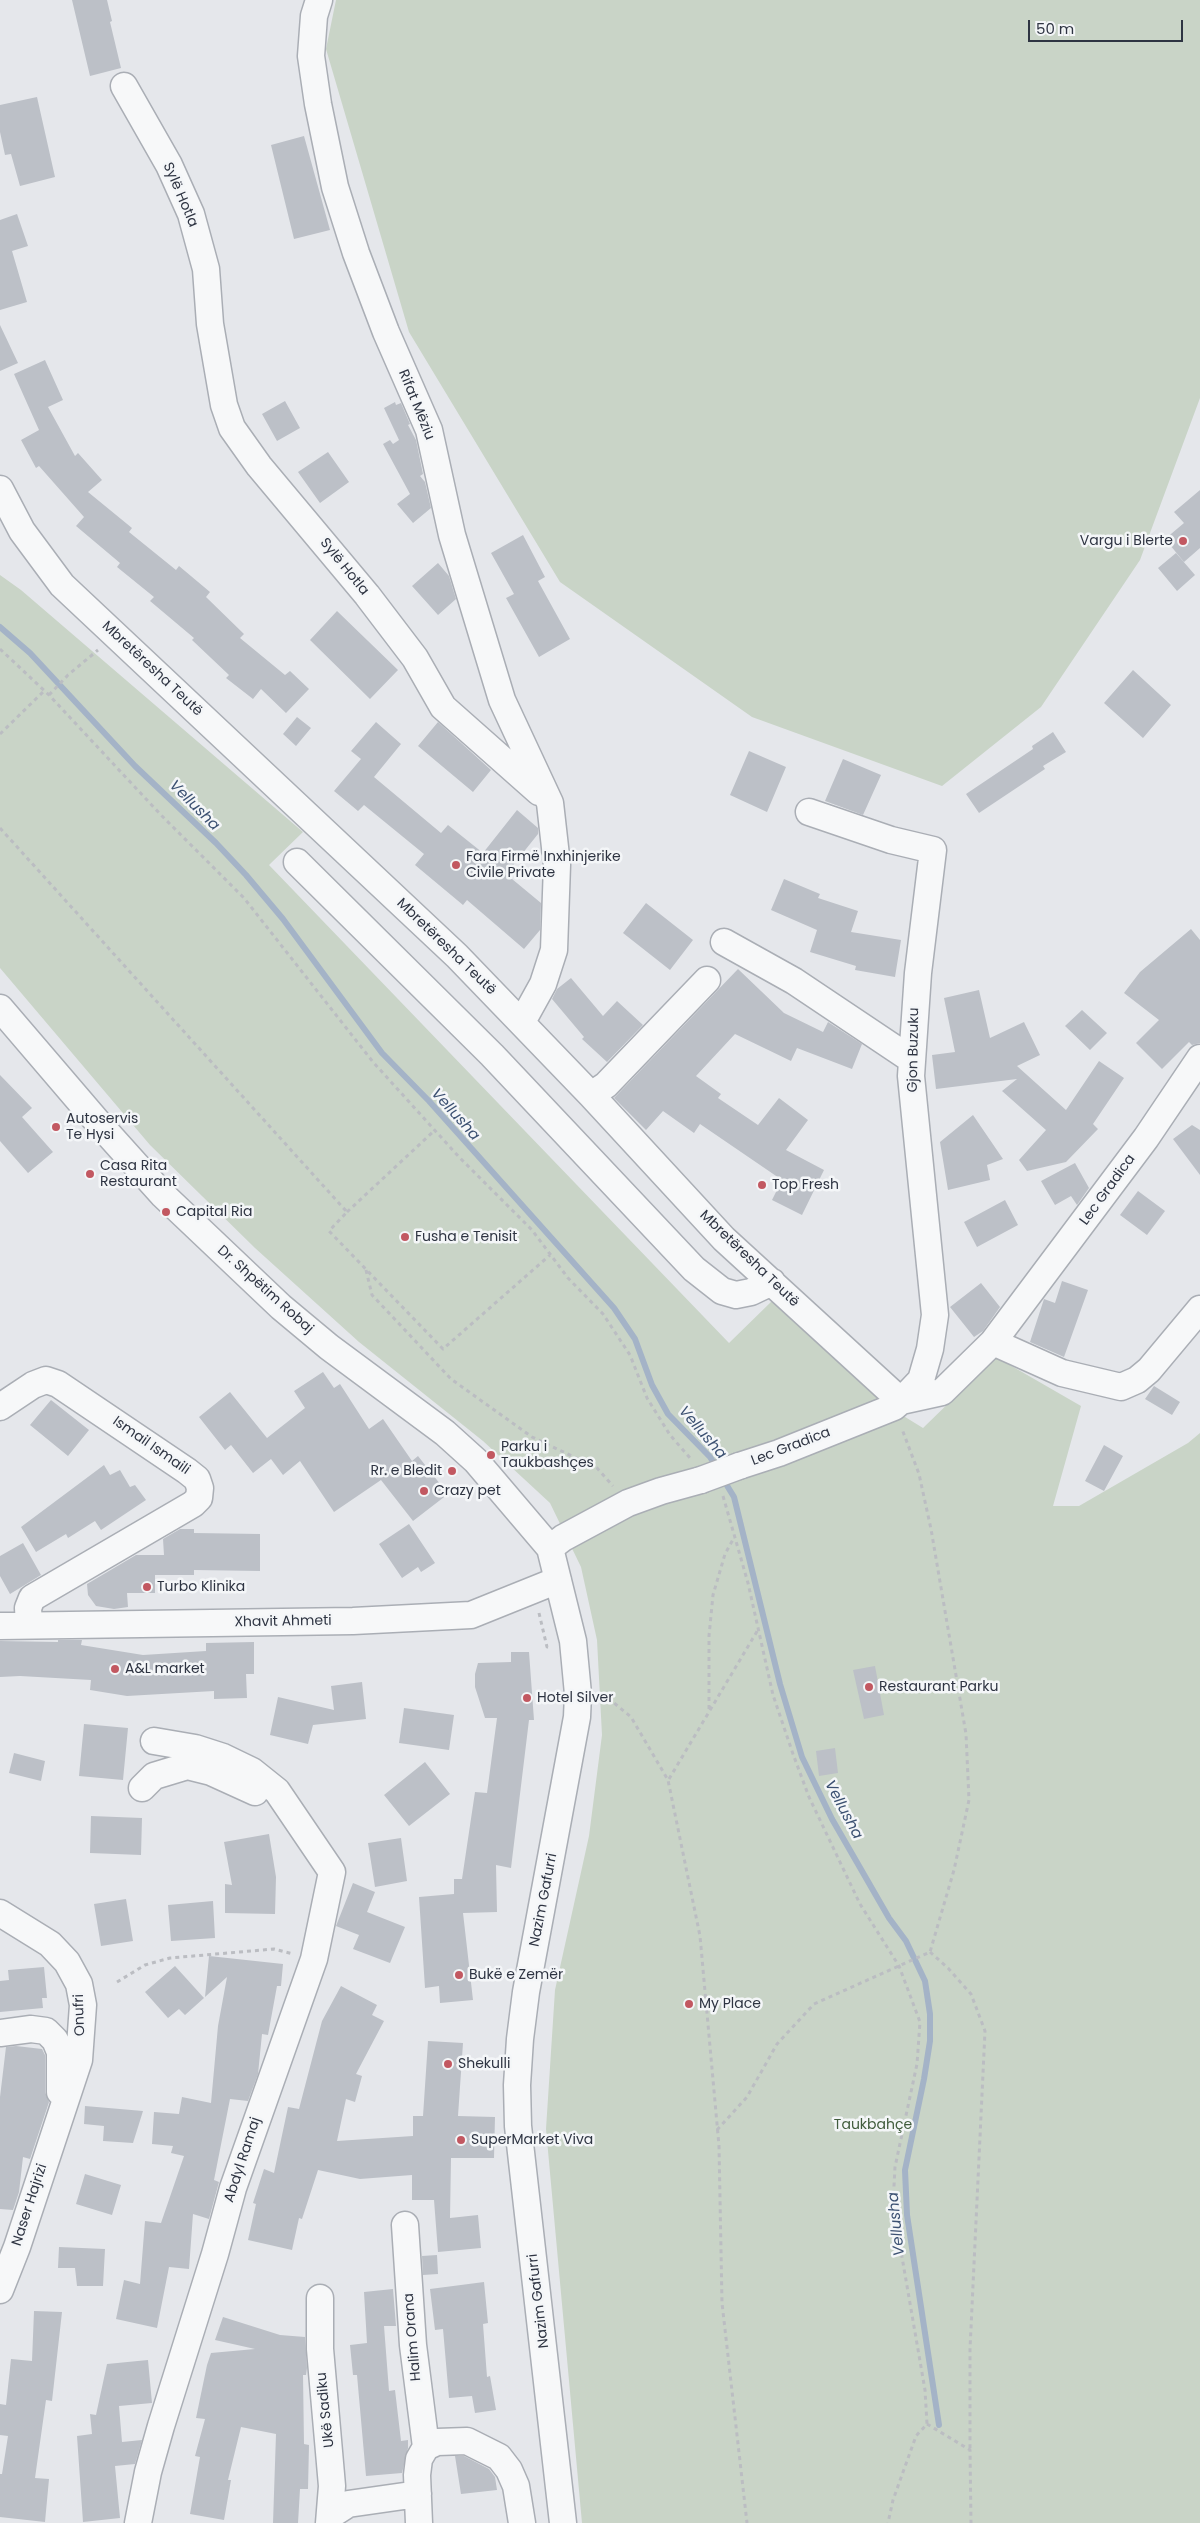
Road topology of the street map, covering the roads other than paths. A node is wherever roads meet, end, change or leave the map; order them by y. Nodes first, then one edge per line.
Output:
1 (319, 0) edge
2 (124, 86) dead end
3 (0, 489) edge
4 (550, 803) junction
5 (809, 812) dead end
6 (297, 862) dead end
7 (724, 942) dead end
8 (707, 980) dead end
9 (0, 1008) edge
10 (522, 1022) junction
11 (1200, 1058) edge
12 (912, 1060) junction
13 (591, 1095) junction
14 (772, 1282) junction
15 (1200, 1309) edge
16 (993, 1342) junction
17 (897, 1404) junction
18 (0, 1407) edge
19 (550, 1548) junction
20 (558, 1580) junction
21 (29, 1625) junction
22 (0, 1626) edge
23 (154, 1741) dead end
24 (142, 1788) dead end
25 (289, 1810) junction
26 (0, 1913) edge
27 (0, 2032) edge
28 (58, 2120) junction
29 (406, 2225) dead end
30 (0, 2290) edge
31 (320, 2298) dead end
32 (426, 2447) junction
33 (418, 2494) junction
34 (330, 2519) edge
35 (138, 2523) edge
36 (419, 2523) edge
37 (522, 2523) edge
38 (563, 2523) edge

1 - 4 street, Rifat Mëziu
2 - 4 street, Sylë Hotla
3 - 10 street, Mbretëresha Teutë
4 - 10 street
5 - 12 street, Gjon Buzuku
6 - 14 street
7 - 12 street
8 - 13 street
9 - 19 street, Dr. Shpëtim Robaj
10 - 13 street, Mbretëresha Teutë
11 - 16 street, Lec Gradica
12 - 17 street, Gjon Buzuku
13 - 14 street, Mbretëresha Teutë
14 - 17 street, Mbretëresha Teutë
15 - 16 street
16 - 17 street, Lec Gradica
17 - 19 street, Lec Gradica, bridge
18 - 21 street, Ismail Ismaili
19 - 20 street, Nazim Gafurri
20 - 21 street, Xhavit Ahmeti
20 - 38 street, Nazim Gafurri
21 - 22 street, Xhavit Ahmeti
23 - 25 street, Abdyl Ramaj
24 - 25 street, Abdyl Ramaj
25 - 35 street, Abdyl Ramaj
26 - 28 street, Onufri
27 - 28 street
28 - 30 street, Naser Hajrizi
29 - 32 street, Halim Orana
31 - 34 street, Ukë Sadiku
32 - 33 street, Halim Orana
32 - 37 street
33 - 34 street
33 - 36 street, Halim Orana

